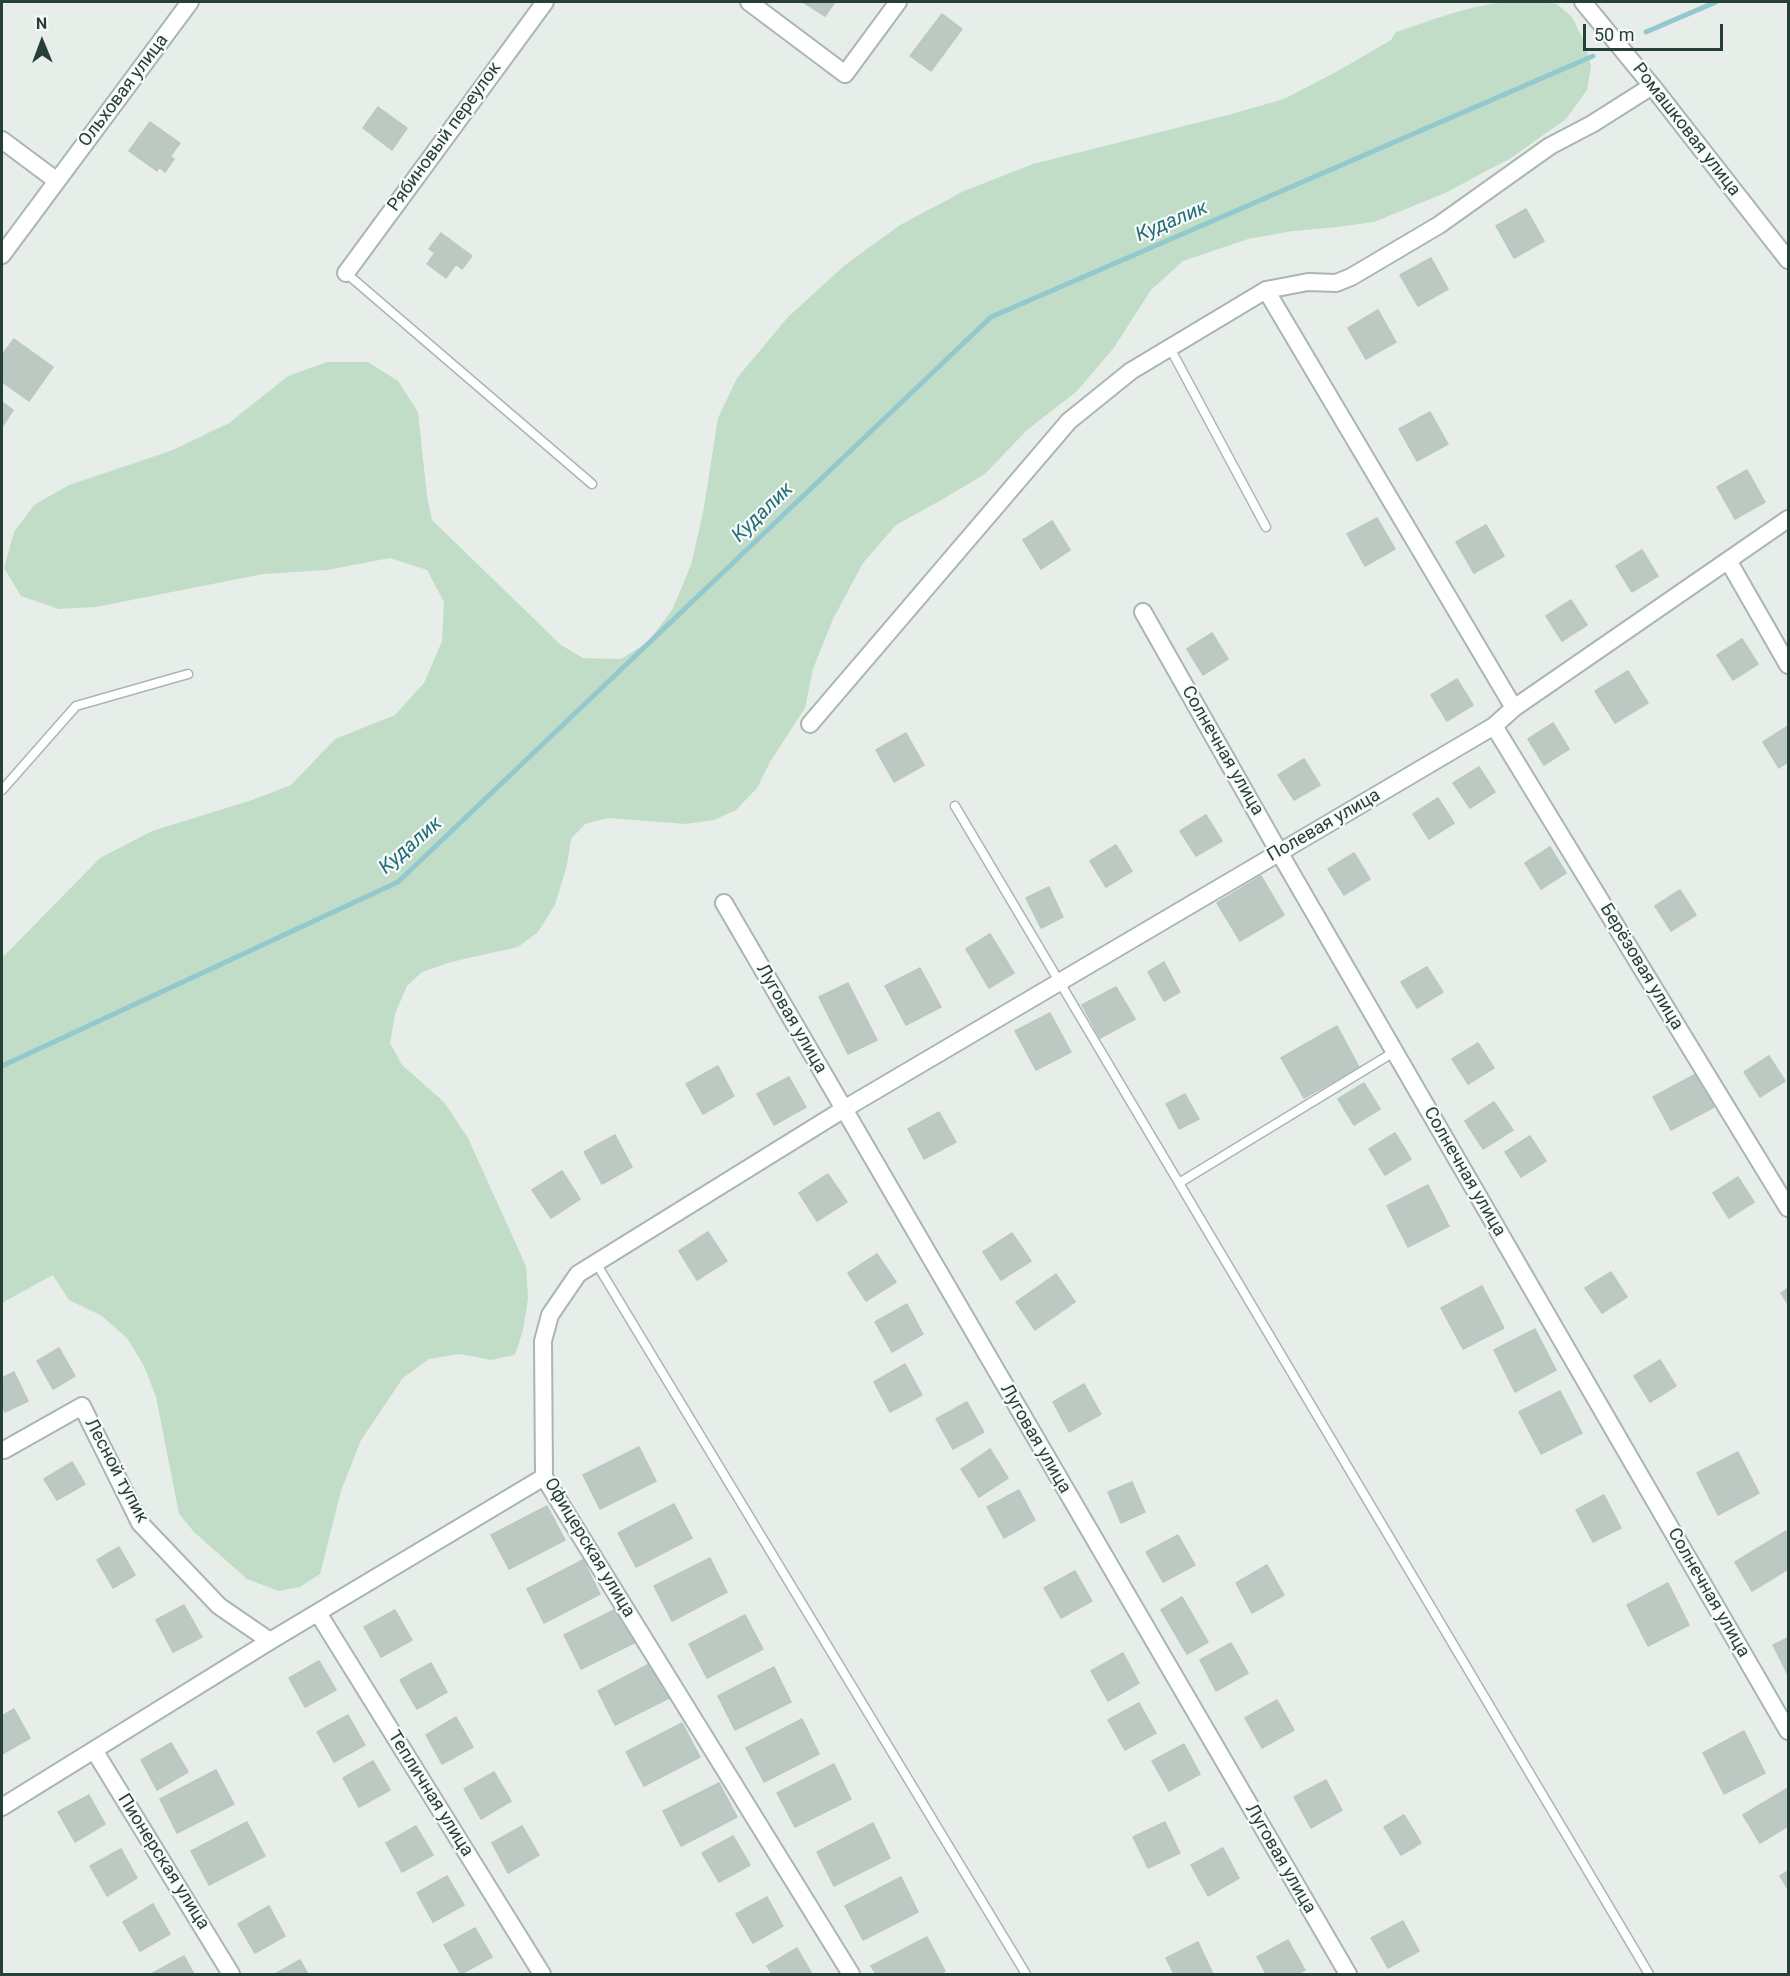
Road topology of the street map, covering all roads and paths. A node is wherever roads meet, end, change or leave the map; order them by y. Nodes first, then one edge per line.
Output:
1 (190, 2) edge
2 (545, 2) edge
3 (749, 2) edge
4 (898, 2) edge
5 (1583, 2) edge
6 (1652, 86) junction
7 (2, 140) edge
8 (57, 181) junction
9 (2, 255) edge
10 (1788, 260) edge
11 (346, 273) joint
12 (1266, 290) junction
13 (1170, 348) junction
14 (592, 484) dead end
15 (1788, 519) edge
16 (1266, 526) dead end
17 (1729, 562) junction
18 (1143, 612) dead end
19 (1788, 665) edge
20 (188, 674) dead end
21 (1514, 708) junction
22 (810, 724) dead end
23 (1494, 726) junction
24 (2, 790) edge
25 (955, 806) dead end
26 (1279, 852) junction
27 (724, 903) dead end
28 (1059, 981) junction
29 (1394, 1052) junction
30 (844, 1109) junction
31 (1179, 1183) junction
32 (1788, 1208) edge
33 (596, 1263) junction
34 (4, 1450) dead end
35 (544, 1477) junction
36 (318, 1613) junction
37 (270, 1641) junction
38 (1788, 1731) edge
39 (94, 1750) junction
40 (2, 1807) edge
41 (231, 1974) edge
42 (542, 1974) edge
43 (852, 1974) edge
44 (1026, 1974) edge
45 (1348, 1974) edge
46 (1649, 1974) edge

1 - 8 street, Ольховая улица
2 - 11 street, Рябиновый переулок
3 - 4 street
5 - 6 street, Ромашковая улица
6 - 10 street, Ромашковая улица
6 - 12 street
7 - 8 street
8 - 9 street, Ольховая улица
11 - 14 lane
12 - 13 street
12 - 21 street
13 - 16 lane
13 - 22 street
15 - 17 street, Полевая улица
17 - 19 street
17 - 21 street, Полевая улица
18 - 26 street, Солнечная улица
20 - 24 lane
21 - 23 street, Полевая улица
23 - 26 street, Полевая улица
23 - 32 street, Берёзовая улица
25 - 28 lane
26 - 28 street, Полевая улица
26 - 29 street, Солнечная улица
27 - 30 street, Луговая улица
28 - 30 street, Полевая улица
28 - 31 lane
29 - 31 lane
29 - 38 street, Солнечная улица
30 - 33 street, Офицерская улица
30 - 45 street, Луговая улица
31 - 46 lane
33 - 35 street, Офицерская улица
33 - 44 lane
34 - 37 street, Лесной тупик
35 - 36 street
35 - 43 street, Офицерская улица
36 - 37 street
36 - 42 street, Тепличная улица
37 - 39 street
39 - 40 street
39 - 41 street, Пионерская улица

